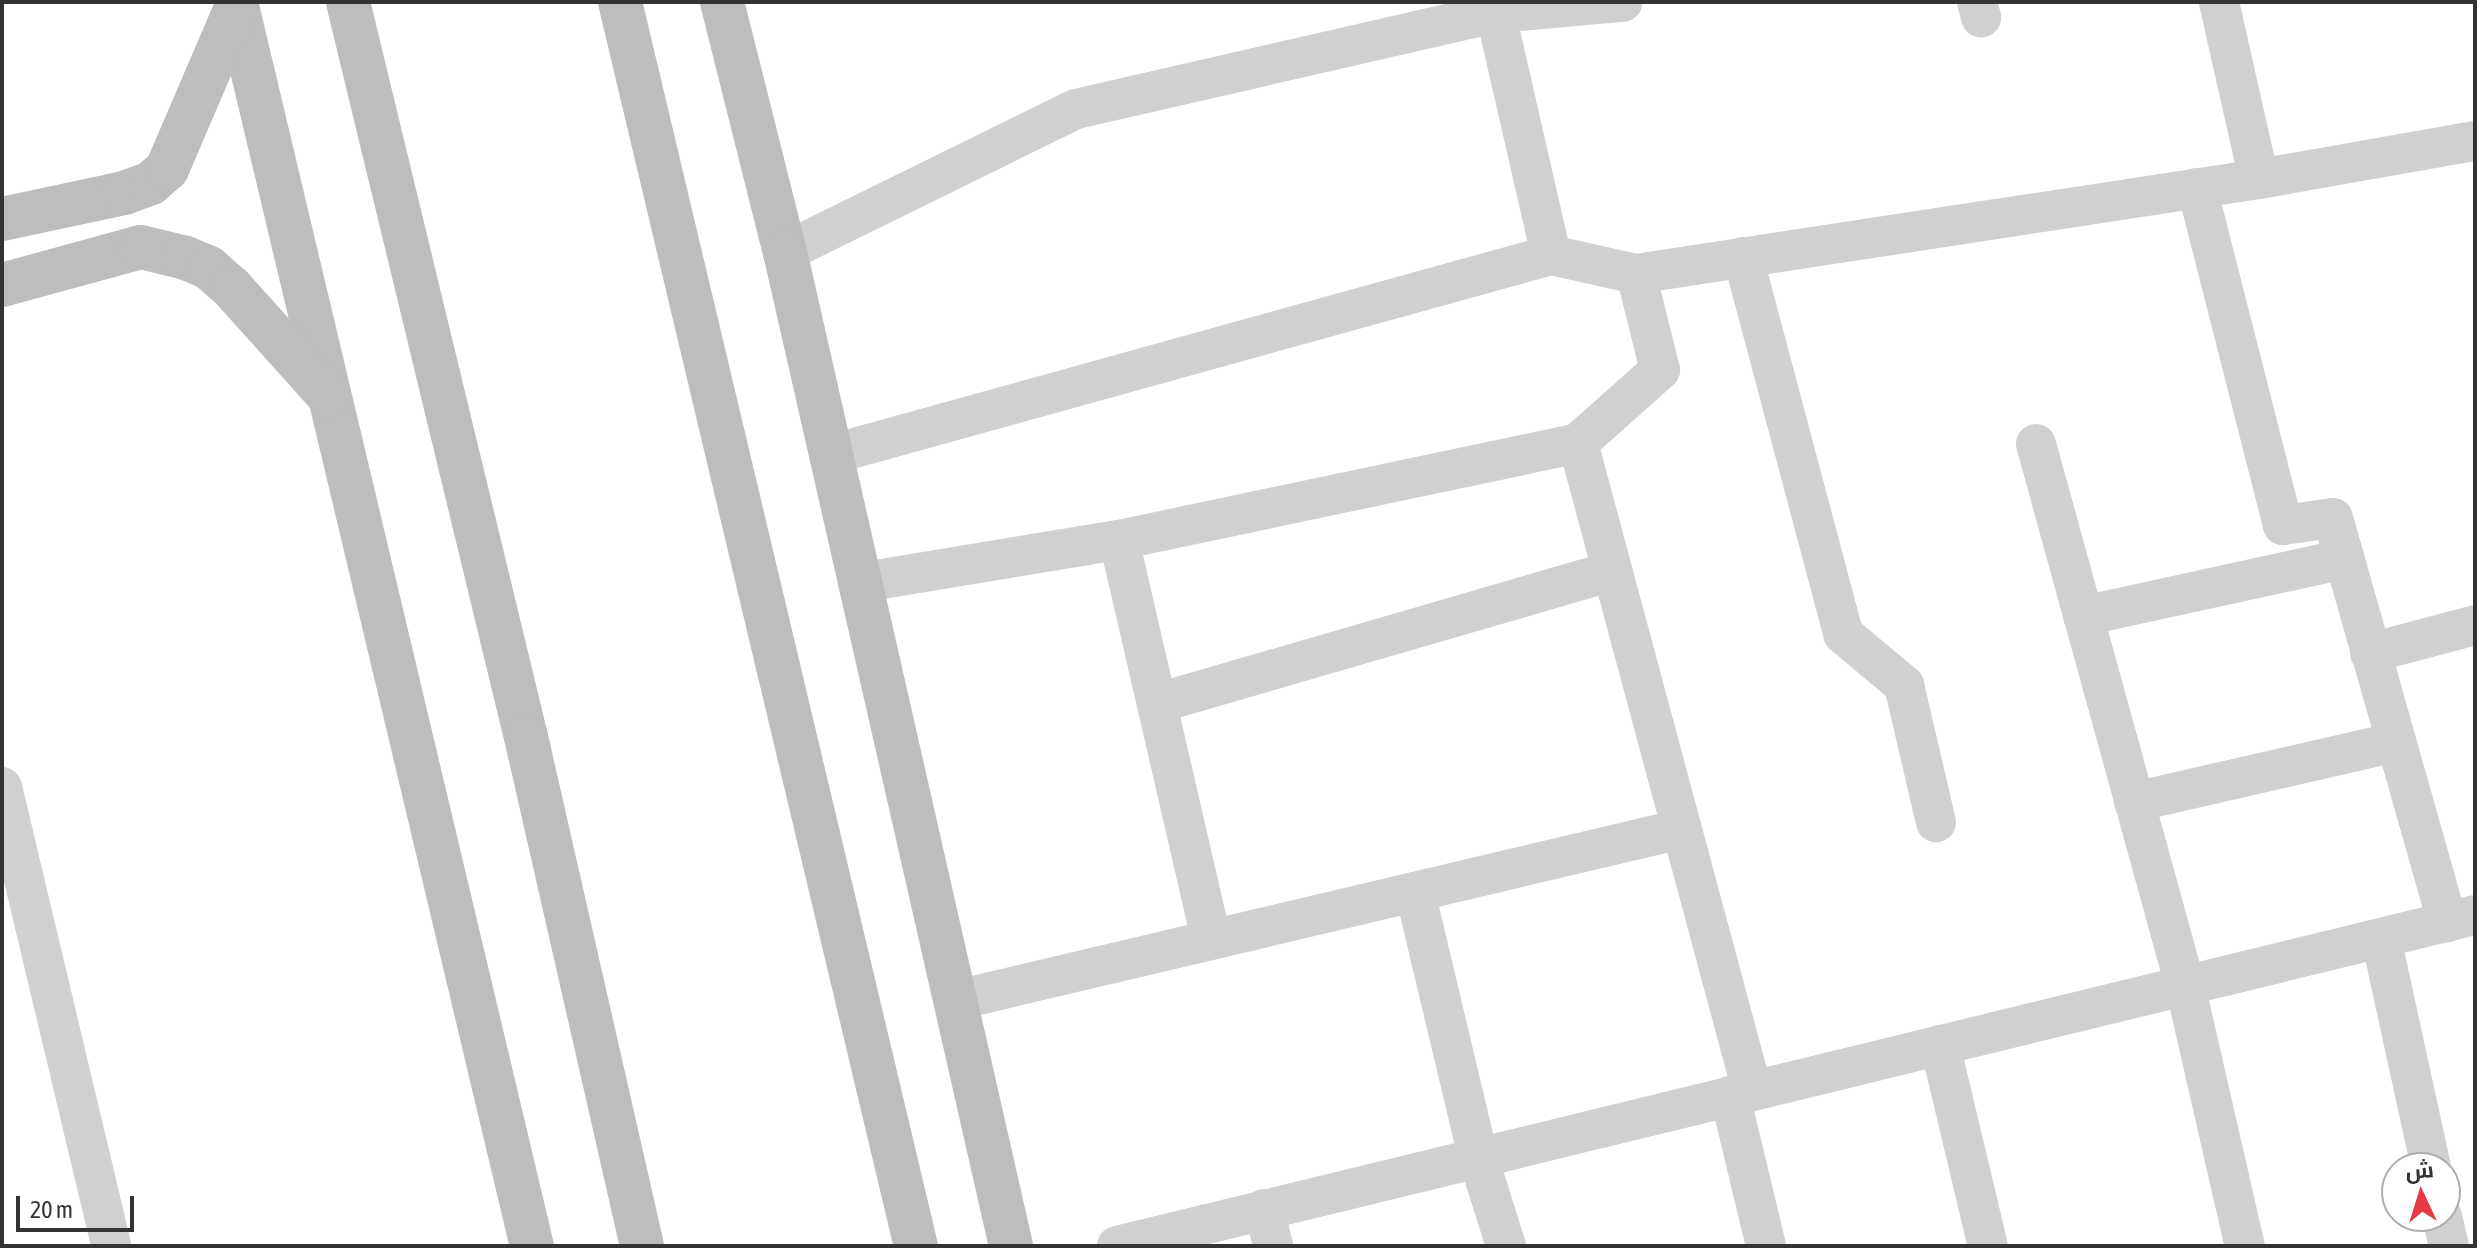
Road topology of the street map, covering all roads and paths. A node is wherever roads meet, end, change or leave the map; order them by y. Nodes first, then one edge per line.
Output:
1 (348, 2) edge
2 (620, 2) edge
3 (722, 2) edge
4 (1623, 2) edge
5 (2219, 2) edge
6 (236, 4) edge
7 (1495, 8) edge
8 (2475, 141) edge
9 (2259, 179) junction
10 (2197, 188) junction
11 (2, 219) edge
12 (785, 252) junction
13 (1551, 255) junction
14 (1743, 257) junction
15 (1636, 274) junction
16 (2, 285) edge
17 (331, 397) junction
18 (1578, 443) junction
19 (2036, 444) dead end
20 (829, 455) junction
21 (1119, 540) junction
22 (2344, 559) junction
23 (1612, 571) junction
24 (858, 583) junction
25 (2083, 616) junction
26 (2475, 625) edge
27 (2370, 653) junction
28 (1158, 703) junction
29 (2395, 742) junction
30 (2, 787) edge
31 (2134, 802) junction
32 (1936, 822) dead end
33 (1681, 829) junction
34 (1415, 892) junction
35 (2461, 918) edge
36 (2381, 938) junction
37 (1211, 940) junction
38 (2185, 985) junction
39 (957, 1000) junction
40 (1940, 1045) junction
41 (1741, 1093) junction
42 (2428, 1152) edge
43 (1478, 1157) junction
44 (1269, 1228) edge
45 (111, 1246) edge
46 (532, 1246) edge
47 (642, 1246) edge
48 (916, 1246) edge
49 (1011, 1246) edge
50 (1117, 1246) edge
51 (1506, 1246) edge
52 (1766, 1246) edge
53 (1988, 1246) edge
54 (2245, 1246) edge

1 - 47 street
2 - 48 street
3 - 12 street
4 - 7 street
5 - 9 street
6 - 11 street
6 - 17 street
7 - 12 street
7 - 13 street
8 - 9 street
9 - 10 street
10 - 14 street
10 - 22 street
12 - 20 street
13 - 15 street
13 - 20 street
14 - 15 street
14 - 32 street
15 - 18 street
16 - 17 street
17 - 46 street
18 - 21 street
18 - 23 street
19 - 25 street
20 - 24 street
21 - 24 street
21 - 28 street
22 - 25 street
22 - 27 street
23 - 28 street
23 - 33 street
24 - 39 street
25 - 31 street
26 - 27 street
27 - 29 street
28 - 37 street
29 - 31 street
29 - 35 street
30 - 45 street
31 - 38 street
33 - 34 street
33 - 41 street
34 - 37 street
34 - 43 street
35 - 36 street
36 - 38 street
36 - 42 street
37 - 39 street
38 - 40 street
38 - 54 street
39 - 49 street
40 - 41 street
40 - 53 street
41 - 43 street
41 - 52 street
43 - 44 street
43 - 51 street
44 - 50 street

